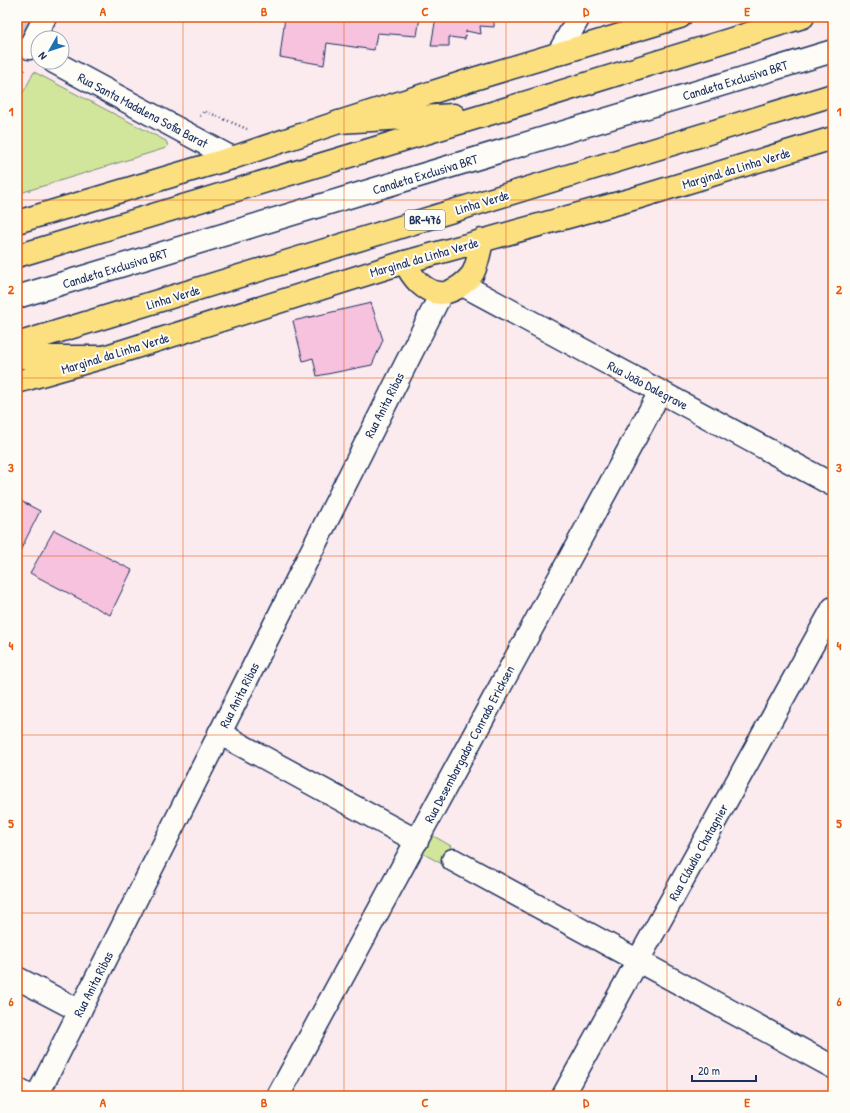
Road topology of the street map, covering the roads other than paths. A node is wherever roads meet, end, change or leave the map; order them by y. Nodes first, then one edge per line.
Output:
1 (45, 17) edge
2 (579, 17) edge
3 (680, 17) edge
4 (803, 17) edge
5 (833, 50) edge
6 (28, 52) edge
7 (558, 54) junction
8 (69, 70) edge
9 (833, 95) edge
10 (492, 113) junction
11 (339, 122) junction
12 (833, 138) edge
13 (232, 158) junction
14 (17, 222) edge
15 (482, 240) junction
16 (17, 256) edge
17 (405, 262) junction
18 (463, 285) junction
19 (440, 294) junction
20 (17, 298) edge
21 (17, 344) edge
22 (17, 357) edge
23 (104, 357) junction
24 (17, 382) edge
25 (660, 392) junction
26 (833, 485) edge
27 (833, 608) edge
28 (219, 734) junction
29 (417, 841) junction
30 (453, 860) dead end
31 (638, 961) junction
32 (17, 978) edge
33 (80, 1011) junction
34 (833, 1067) edge
35 (17, 1089) edge
36 (29, 1096) edge
37 (37, 1096) edge
38 (278, 1096) edge
39 (563, 1096) edge

1 - 6 street
2 - 7 street
3 - 7 main road
4 - 10 main road
5 - 20 street, Canaleta Exclusiva BRT
7 - 11 main road
8 - 13 street, Rua Santa Madalena Sofia Barat
9 - 21 main road, Linha Verde / BR-476
10 - 11 main road
10 - 16 main road
11 - 13 main road
12 - 15 main road, Marginal da Linha Verde
13 - 14 main road
15 - 17 main road, Marginal da Linha Verde
15 - 18 main road
17 - 19 main road
17 - 23 main road, Marginal da Linha Verde
18 - 19 main road
18 - 25 street, Rua João Dalegrave
19 - 28 street, Rua Anita Ribas
22 - 23 main road
23 - 24 main road, Marginal da Linha Verde
25 - 26 street, Rua João Dalegrave
25 - 29 street, Rua Desembargador Conrado Ericksen
27 - 31 street, Rua Cláudio Chatagnier
28 - 29 street
28 - 33 street, Rua Anita Ribas
29 - 38 street, Rua Desembargador Conrado Ericksen
30 - 31 street
31 - 34 street
31 - 39 street, Rua Cláudio Chatagnier
32 - 33 street
33 - 37 street, Rua Anita Ribas
35 - 36 street

